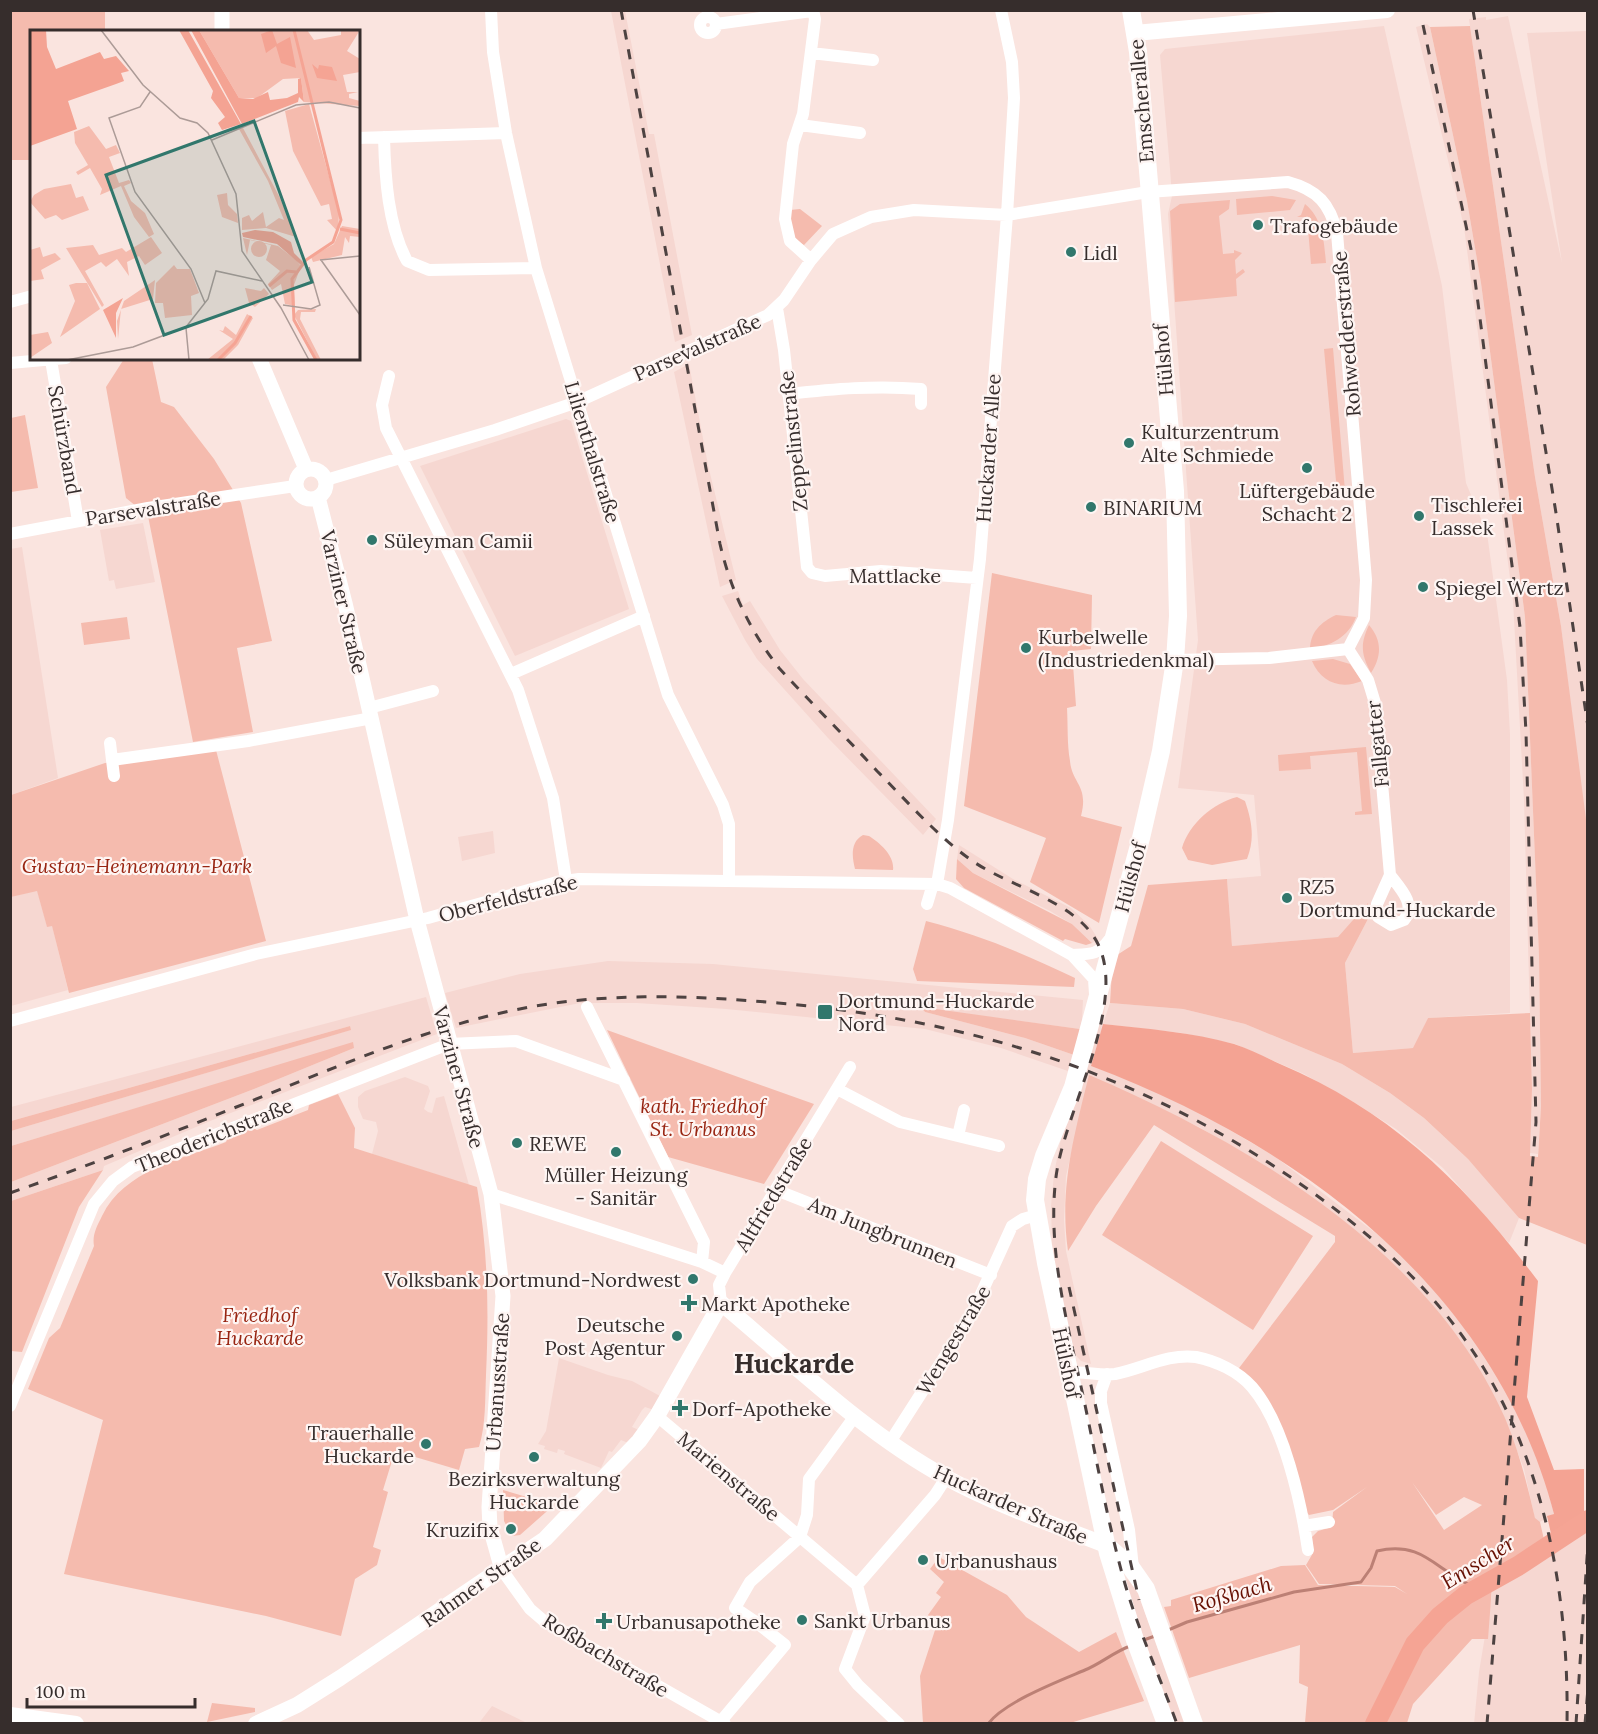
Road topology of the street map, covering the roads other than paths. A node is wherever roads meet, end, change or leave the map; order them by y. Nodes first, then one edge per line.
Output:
1 (222, 10) edge
2 (491, 10) edge
3 (1000, 10) edge
4 (1131, 10) edge
5 (1387, 10) edge
6 (813, 11) edge
7 (716, 24) dead end
8 (222, 30) edge
9 (1136, 33) junction
10 (811, 53) junction
11 (873, 60) dead end
12 (800, 125) junction
13 (506, 133) junction
14 (860, 133) dead end
15 (384, 137) junction
16 (360, 138) edge
17 (1148, 192) junction
18 (1007, 215) junction
19 (811, 260) junction
20 (536, 268) junction
21 (30, 297) edge
22 (10, 302) edge
23 (777, 308) junction
24 (51, 360) edge
25 (260, 360) edge
26 (10, 363) edge
27 (389, 376) dead end
28 (788, 393) junction
29 (577, 402) junction
30 (921, 404) dead end
31 (403, 459) junction
32 (306, 469) junction
33 (326, 480) junction
34 (295, 486) junction
35 (318, 497) junction
36 (78, 521) junction
37 (10, 534) edge
38 (812, 573) joint
39 (978, 578) junction
40 (644, 616) junction
41 (1348, 649) junction
42 (1175, 660) junction
43 (511, 674) junction
44 (433, 691) dead end
45 (370, 713) junction
46 (110, 743) dead end
47 (112, 760) junction
48 (114, 776) dead end
49 (1390, 875) dead end
50 (566, 880) junction
51 (729, 881) junction
52 (935, 884) junction
53 (927, 904) dead end
54 (417, 920) junction
55 (1115, 933) junction
56 (1072, 955) junction
57 (1096, 1001) junction
58 (587, 1007) dead end
59 (10, 1021) edge
60 (449, 1044) junction
61 (850, 1067) dead end
62 (624, 1080) junction
63 (837, 1089) junction
64 (964, 1110) dead end
65 (958, 1136) junction
66 (999, 1146) dead end
67 (776, 1190) junction
68 (491, 1194) junction
69 (1037, 1215) junction
70 (702, 1262) junction
71 (724, 1273) junction
72 (991, 1275) junction
73 (722, 1303) junction
74 (1069, 1373) junction
75 (1107, 1374) junction
76 (10, 1406) edge
77 (657, 1416) junction
78 (855, 1416) junction
79 (890, 1442) junction
80 (946, 1478) junction
81 (1329, 1522) dead end
82 (1304, 1526) junction
83 (800, 1537) junction
84 (1106, 1545) junction
85 (1308, 1550) dead end
86 (1132, 1568) junction
87 (502, 1570) junction
88 (857, 1585) junction
89 (10, 1715) edge
90 (723, 1722) edge
91 (76, 1724) edge
92 (256, 1724) edge
93 (899, 1724) edge
94 (1166, 1724) edge
95 (1194, 1724) edge

1 - 8 street
2 - 13 street, Lilienthalstraße
3 - 18 street, Huckarder Allee
4 - 9 main road, Emscherallee
5 - 9 main road
6 - 7 street
6 - 10 street
9 - 17 main road, Emscherallee
10 - 11 street
10 - 12 street
12 - 14 street
12 - 19 street
13 - 15 street
13 - 20 street, Lilienthalstraße
15 - 16 street
15 - 20 street
17 - 18 street, Parsevalstraße
17 - 41 street, Rohwedderstraße
17 - 42 main road, Hülshof
18 - 19 street, Parsevalstraße
18 - 39 street, Huckarder Allee
19 - 23 street, Parsevalstraße
20 - 29 street, Lilienthalstraße
21 - 22 street
23 - 28 street, Zeppelinstraße
23 - 29 street, Parsevalstraße
24 - 26 street
24 - 36 street, Schürzband
25 - 32 street
27 - 31 street
28 - 30 street
28 - 38 street, Zeppelinstraße
29 - 31 street, Parsevalstraße
29 - 40 street, Lilienthalstraße
31 - 33 street, Parsevalstraße
31 - 43 street
32 - 33 street
32 - 34 street
33 - 35 street
34 - 35 street
34 - 36 street, Parsevalstraße
35 - 45 street, Varziner Straße
36 - 37 street, Parsevalstraße
38 - 39 street, Mattlacke
39 - 52 street, Huckarder Allee
40 - 43 street
40 - 51 street, Lilienthalstraße
41 - 42 street
41 - 49 street, Fallgatter
42 - 55 main road, Hülshof
43 - 50 street
44 - 45 street
45 - 47 street
45 - 54 street, Varziner Straße
46 - 47 street
47 - 48 street
50 - 51 street, Oberfeldstraße
50 - 54 street, Oberfeldstraße
51 - 52 street, Oberfeldstraße
52 - 53 street, Huckarder Allee
52 - 56 street, Oberfeldstraße
54 - 59 street, Oberfeldstraße
54 - 60 street, Varziner Straße
55 - 56 street
55 - 57 main road, Hülshof
56 - 57 street, Oberfeldstraße
57 - 69 main road, Hülshof
58 - 62 street
60 - 62 street, Theoderichstraße
60 - 68 street, Varziner Straße
60 - 76 street, Theoderichstraße
61 - 63 street, Altfriedstraße
62 - 70 street
63 - 65 street
63 - 67 street, Altfriedstraße
64 - 65 street
65 - 66 street
67 - 71 street, Altfriedstraße
67 - 72 street, Am Jungbrunnen
68 - 70 street
68 - 87 street, Urbanusstraße
69 - 72 street, Wengestraße
69 - 74 main road, Hülshof
70 - 71 street
71 - 73 street, Altfriedstraße
72 - 79 street, Wengestraße
73 - 77 main road, Rahmer Straße
73 - 78 main road, Huckarder Straße
74 - 75 street
74 - 84 main road, Hülshof
75 - 82 street
75 - 86 street, Hülshof
77 - 83 street, Marienstraße
77 - 87 main road, Rahmer Straße
78 - 79 main road, Huckarder Straße
78 - 83 street, Marienstraße
79 - 80 main road, Huckarder Straße
80 - 84 main road, Huckarder Straße
80 - 88 street
81 - 82 street
82 - 85 street
83 - 88 street, Marienstraße
83 - 90 street
84 - 86 main road, Huckarder Straße
84 - 94 main road, Huckarder Straße
86 - 95 main road, Huckarder Straße
87 - 90 street, Roßbachstraße
87 - 92 main road, Rahmer Straße
88 - 93 street
89 - 91 main road

